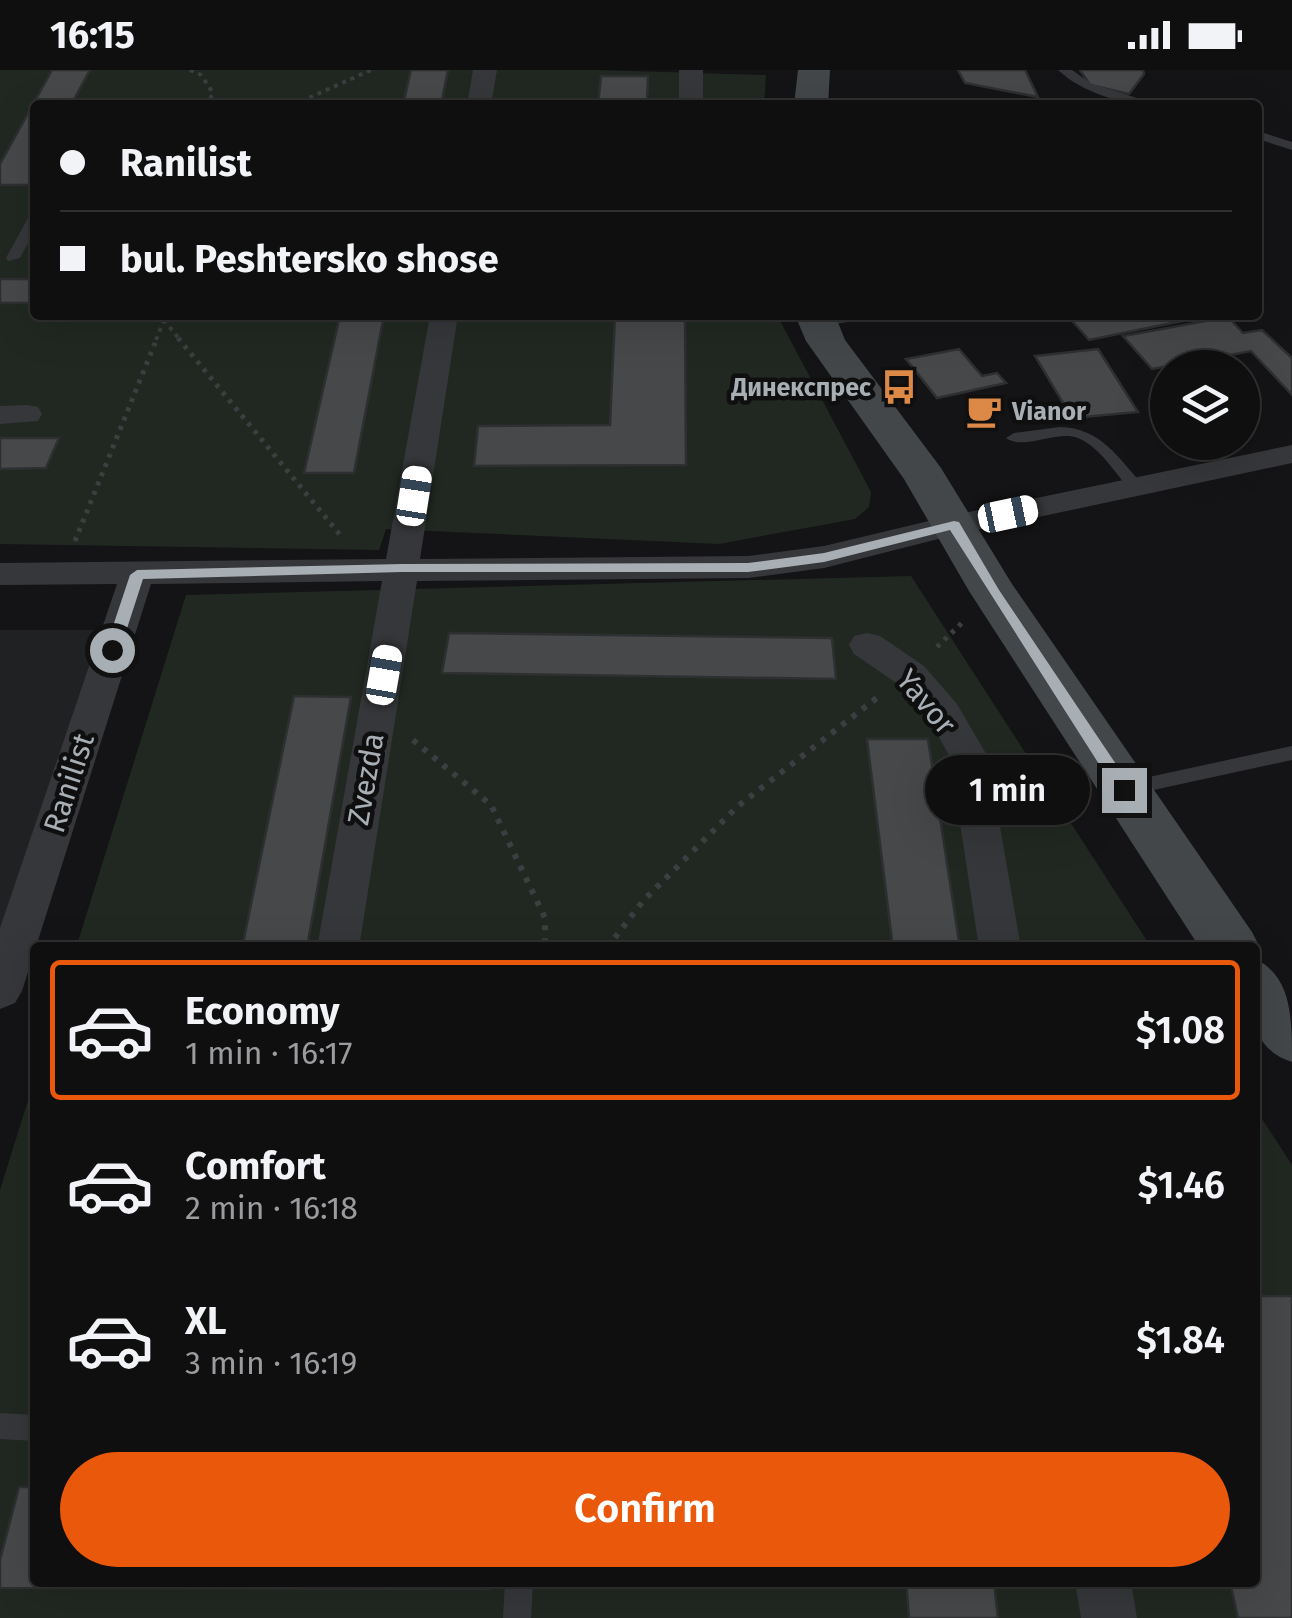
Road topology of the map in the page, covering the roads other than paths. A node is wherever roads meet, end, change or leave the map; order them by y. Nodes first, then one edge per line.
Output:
1 (484, 70) edge
2 (691, 70) edge
3 (814, 70) edge
4 (1064, 70) edge
5 (480, 100) edge
6 (692, 100) edge
7 (811, 100) edge
8 (1135, 100) edge
9 (1262, 136) edge
10 (1292, 146) edge
11 (30, 225) edge
12 (6, 258) edge
13 (443, 320) edge
14 (830, 320) edge
15 (1014, 438) dead end
16 (1292, 454) edge
17 (1136, 487) junction
18 (954, 525) junction
19 (385, 568) junction
20 (0, 574) edge
21 (137, 575) junction
22 (867, 644) dead end
23 (1292, 753) edge
24 (1124, 790) junction
25 (339, 942) edge
26 (999, 942) edge
27 (1227, 942) edge
28 (1260, 989) edge
29 (0, 991) edge
30 (1292, 1037) edge
31 (0, 1426) edge
32 (30, 1428) edge
33 (519, 1587) edge
34 (1105, 1587) edge
35 (517, 1618) edge
36 (1109, 1618) edge

1 - 5 street
2 - 6 street
3 - 7 main road
4 - 8 lane
9 - 10 lane
11 - 12 lane
13 - 19 street, Zvezda
14 - 18 main road
15 - 17 lane
16 - 17 street
17 - 18 street
18 - 19 street
18 - 24 main road
19 - 21 street
19 - 25 street, Zvezda
20 - 21 street
21 - 29 street, Ranilist
22 - 26 street, Yavor
23 - 24 lane
24 - 27 main road
28 - 30 main road
31 - 32 lane
33 - 35 lane
34 - 36 street

